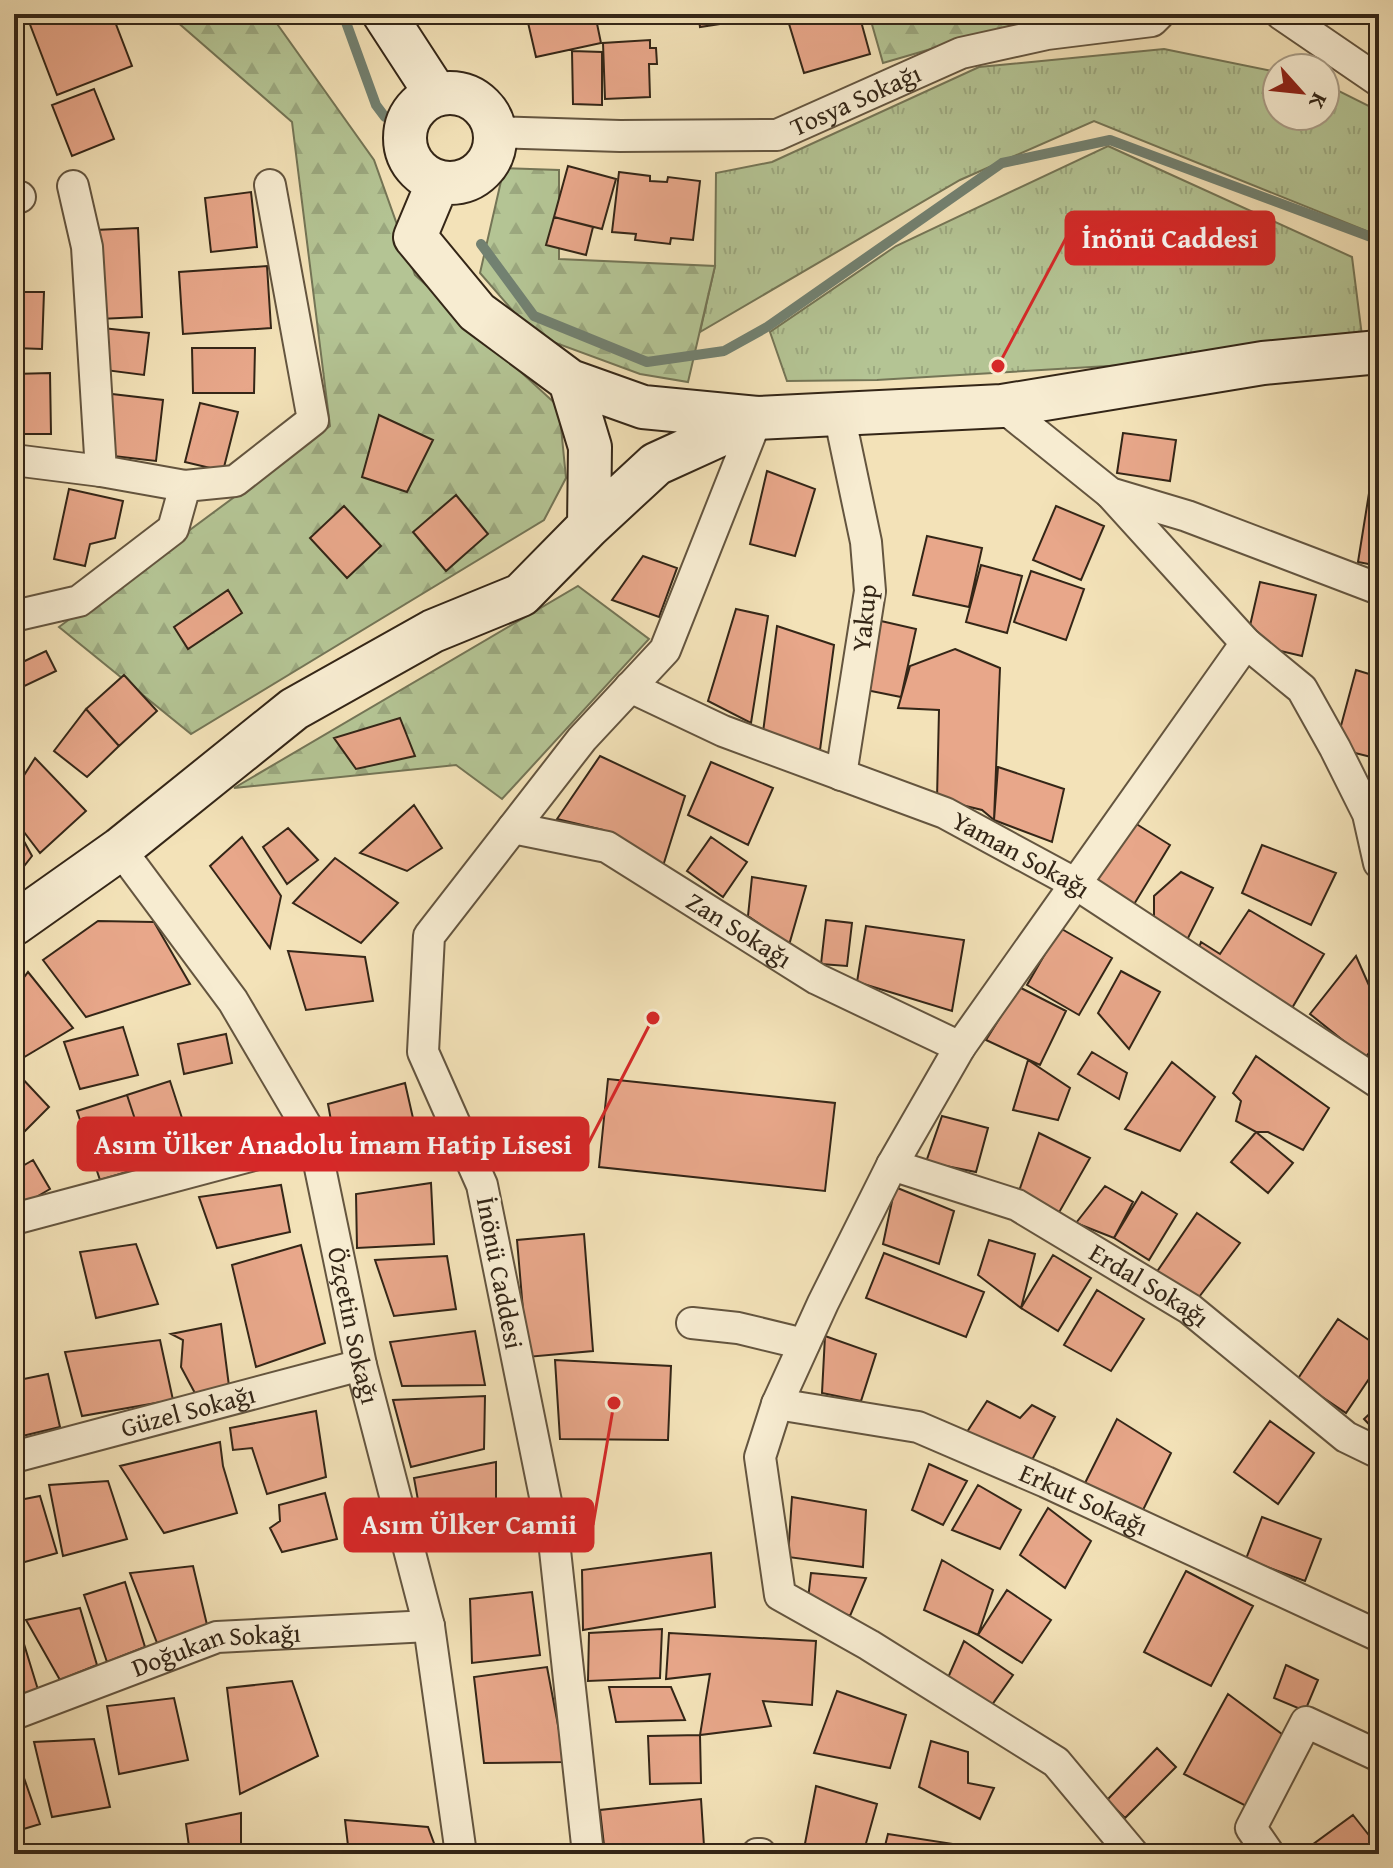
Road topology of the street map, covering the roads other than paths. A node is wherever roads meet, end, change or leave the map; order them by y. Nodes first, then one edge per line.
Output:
1 (384, 14) edge
2 (1159, 14) edge
3 (1281, 14) edge
4 (1379, 81) edge
5 (436, 94) junction
6 (495, 132) junction
7 (438, 182) junction
8 (270, 185) dead end
9 (73, 186) dead end
10 (1379, 352) edge
11 (570, 381) junction
12 (1002, 406) junction
13 (643, 407) junction
14 (839, 414) junction
15 (757, 418) junction
16 (590, 447) junction
17 (14, 460) edge
18 (656, 464) junction
19 (101, 471) junction
20 (185, 486) junction
21 (1110, 493) junction
22 (589, 526) junction
23 (1379, 589) edge
24 (14, 616) edge
25 (1246, 643) junction
26 (630, 687) junction
27 (841, 775) junction
28 (513, 828) junction
29 (120, 849) junction
30 (1379, 863) edge
31 (1076, 884) junction
32 (14, 924) edge
33 (960, 1047) junction
34 (1379, 1083) edge
35 (314, 1139) junction
36 (892, 1165) junction
37 (14, 1219) edge
38 (692, 1323) dead end
39 (804, 1344) junction
40 (361, 1365) junction
41 (777, 1404) junction
42 (1379, 1453) edge
43 (14, 1457) edge
44 (429, 1626) junction
45 (1379, 1636) edge
46 (14, 1714) edge
47 (1379, 1756) edge
48 (461, 1854) edge
49 (588, 1854) edge
50 (1133, 1854) edge
51 (1269, 1854) edge

1 - 5 street
2 - 6 street, Tosya Sokağı
3 - 4 street
5 - 6 street
5 - 7 street
6 - 7 street
7 - 11 street
8 - 20 street
9 - 19 street
10 - 12 street
11 - 13 street
11 - 16 street
12 - 14 street
12 - 21 street
13 - 15 street
13 - 16 street
13 - 18 street
14 - 15 street
14 - 27 street, Yakup
15 - 18 street
15 - 26 street, İnönü Caddesi
16 - 22 street
17 - 19 street
18 - 22 street
19 - 20 street
20 - 24 street
21 - 23 street
21 - 25 street
22 - 29 street
25 - 30 street
25 - 31 street
26 - 27 street, Yaman Sokağı
26 - 28 street, İnönü Caddesi
27 - 31 street, Yaman Sokağı
28 - 33 street, Zan Sokağı
28 - 49 street, İnönü Caddesi
29 - 32 street
29 - 35 street, Özçetin Sokağı
31 - 33 street
31 - 34 street, Yaman Sokağı
33 - 36 street
35 - 37 street
35 - 40 street, Özçetin Sokağı
36 - 39 street
36 - 42 street, Erdal Sokağı
38 - 39 street
39 - 41 street
40 - 43 street, Güzel Sokağı
40 - 44 street, Özçetin Sokağı
41 - 45 street, Erkut Sokağı
41 - 50 street
44 - 46 street, Doğukan Sokağı
44 - 48 street, Özçetin Sokağı
47 - 51 street

